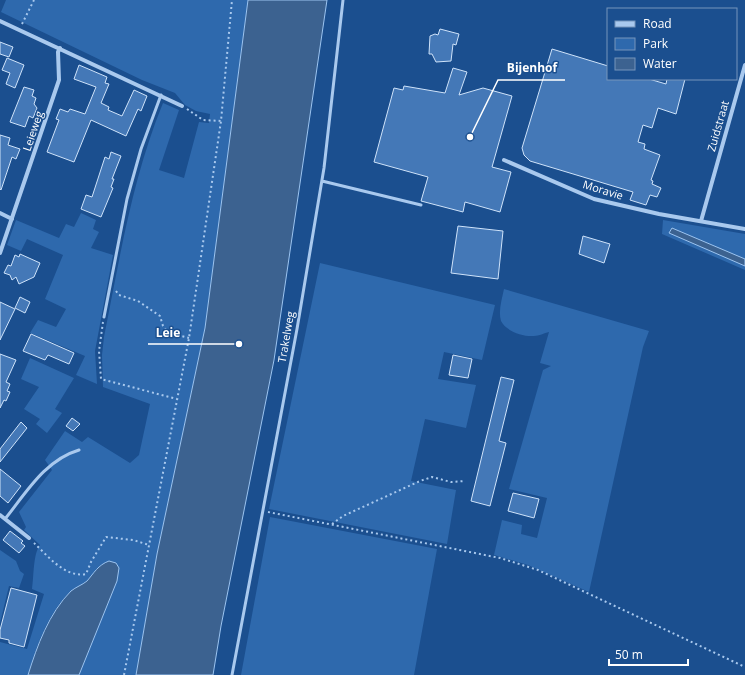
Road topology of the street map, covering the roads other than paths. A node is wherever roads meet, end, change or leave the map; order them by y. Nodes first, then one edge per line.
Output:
1 (343, 0) edge
2 (0, 21) edge
3 (60, 48) junction
4 (745, 65) edge
5 (161, 95) junction
6 (182, 106) road end
7 (504, 160) dead end
8 (322, 181) junction
9 (421, 205) dead end
10 (0, 213) edge
11 (12, 219) junction
12 (701, 220) junction
13 (743, 228) edge
14 (0, 253) edge
15 (104, 317) road end
16 (79, 450) dead end
17 (0, 515) edge
18 (5, 519) junction
19 (29, 538) road end
20 (232, 675) edge

1 - 8 lane, Trakelweg
2 - 3 street
3 - 5 street
3 - 11 street, Leieweg
4 - 12 street, Zuidstraat
5 - 6 street
5 - 15 lane
7 - 12 street, Moravie
8 - 9 lane
8 - 20 lane, Trakelweg
10 - 11 street
11 - 14 street, Leieweg
12 - 13 street, Moravie
16 - 18 lane
17 - 18 street
18 - 19 street

